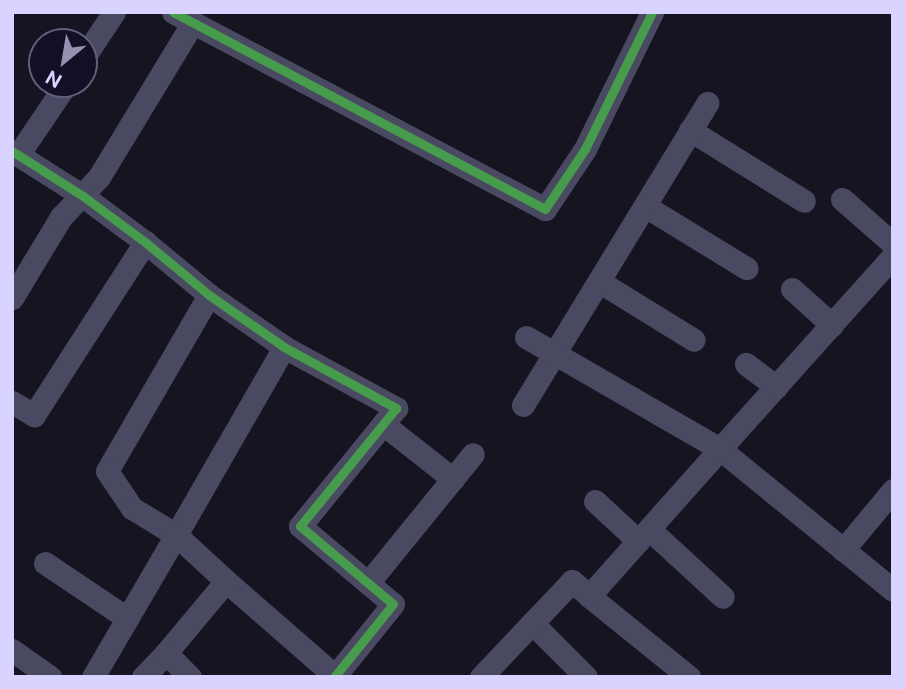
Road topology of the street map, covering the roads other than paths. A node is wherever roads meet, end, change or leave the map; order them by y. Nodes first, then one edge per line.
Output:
1 (114, 12) edge
2 (652, 12) edge
3 (183, 18) edge
4 (98, 36) edge
5 (56, 98) edge
6 (707, 103) dead end
7 (690, 130) junction
8 (15, 153) edge
9 (83, 196) junction
10 (842, 200) dead end
11 (804, 201) dead end
12 (645, 206) junction
13 (145, 242) junction
14 (893, 244) edge
15 (893, 256) edge
16 (746, 268) dead end
17 (600, 282) junction
18 (792, 289) dead end
19 (209, 295) junction
20 (12, 298) edge
21 (832, 325) junction
22 (526, 337) dead end
23 (694, 340) dead end
24 (285, 347) junction
25 (556, 355) junction
26 (746, 364) dead end
27 (776, 387) junction
28 (12, 402) edge
29 (523, 405) dead end
30 (383, 424) junction
31 (720, 449) junction
32 (473, 454) dead end
33 (453, 479) junction
34 (893, 490) edge
35 (595, 501) dead end
36 (644, 535) junction
37 (176, 536) junction
38 (843, 550) junction
39 (45, 563) dead end
40 (226, 581) junction
41 (368, 583) junction
42 (893, 590) edge
43 (589, 596) junction
44 (723, 597) dead end
45 (127, 618) junction
46 (532, 623) junction
47 (12, 650) edge
48 (166, 653) junction
49 (336, 676) edge
50 (50, 677) edge
51 (93, 677) edge
52 (143, 677) edge
53 (190, 677) edge
54 (481, 677) edge
55 (586, 677) edge
56 (689, 677) edge

1 - 4 street
2 - 3 street
3 - 9 street
5 - 8 street
6 - 7 street
7 - 11 street
7 - 12 street
8 - 9 street
9 - 13 street
9 - 20 street
10 - 14 street
12 - 16 street
12 - 17 street
13 - 19 street
13 - 28 street
15 - 21 street
17 - 23 street
17 - 25 street
18 - 21 street
19 - 24 street
19 - 37 street
21 - 27 street
22 - 25 street
24 - 30 street
24 - 37 street
25 - 29 street
25 - 31 street
26 - 27 street
27 - 31 street
30 - 33 street
30 - 41 street
31 - 36 street
31 - 38 street
32 - 33 street
33 - 41 street
34 - 38 street
35 - 36 street
36 - 43 street
36 - 44 street
37 - 40 street
37 - 45 street
38 - 42 street
39 - 45 street
40 - 48 street
40 - 49 street
41 - 49 street
43 - 46 street
43 - 56 street
45 - 51 street
46 - 54 street
46 - 55 street
47 - 50 street
48 - 52 street
48 - 53 street

